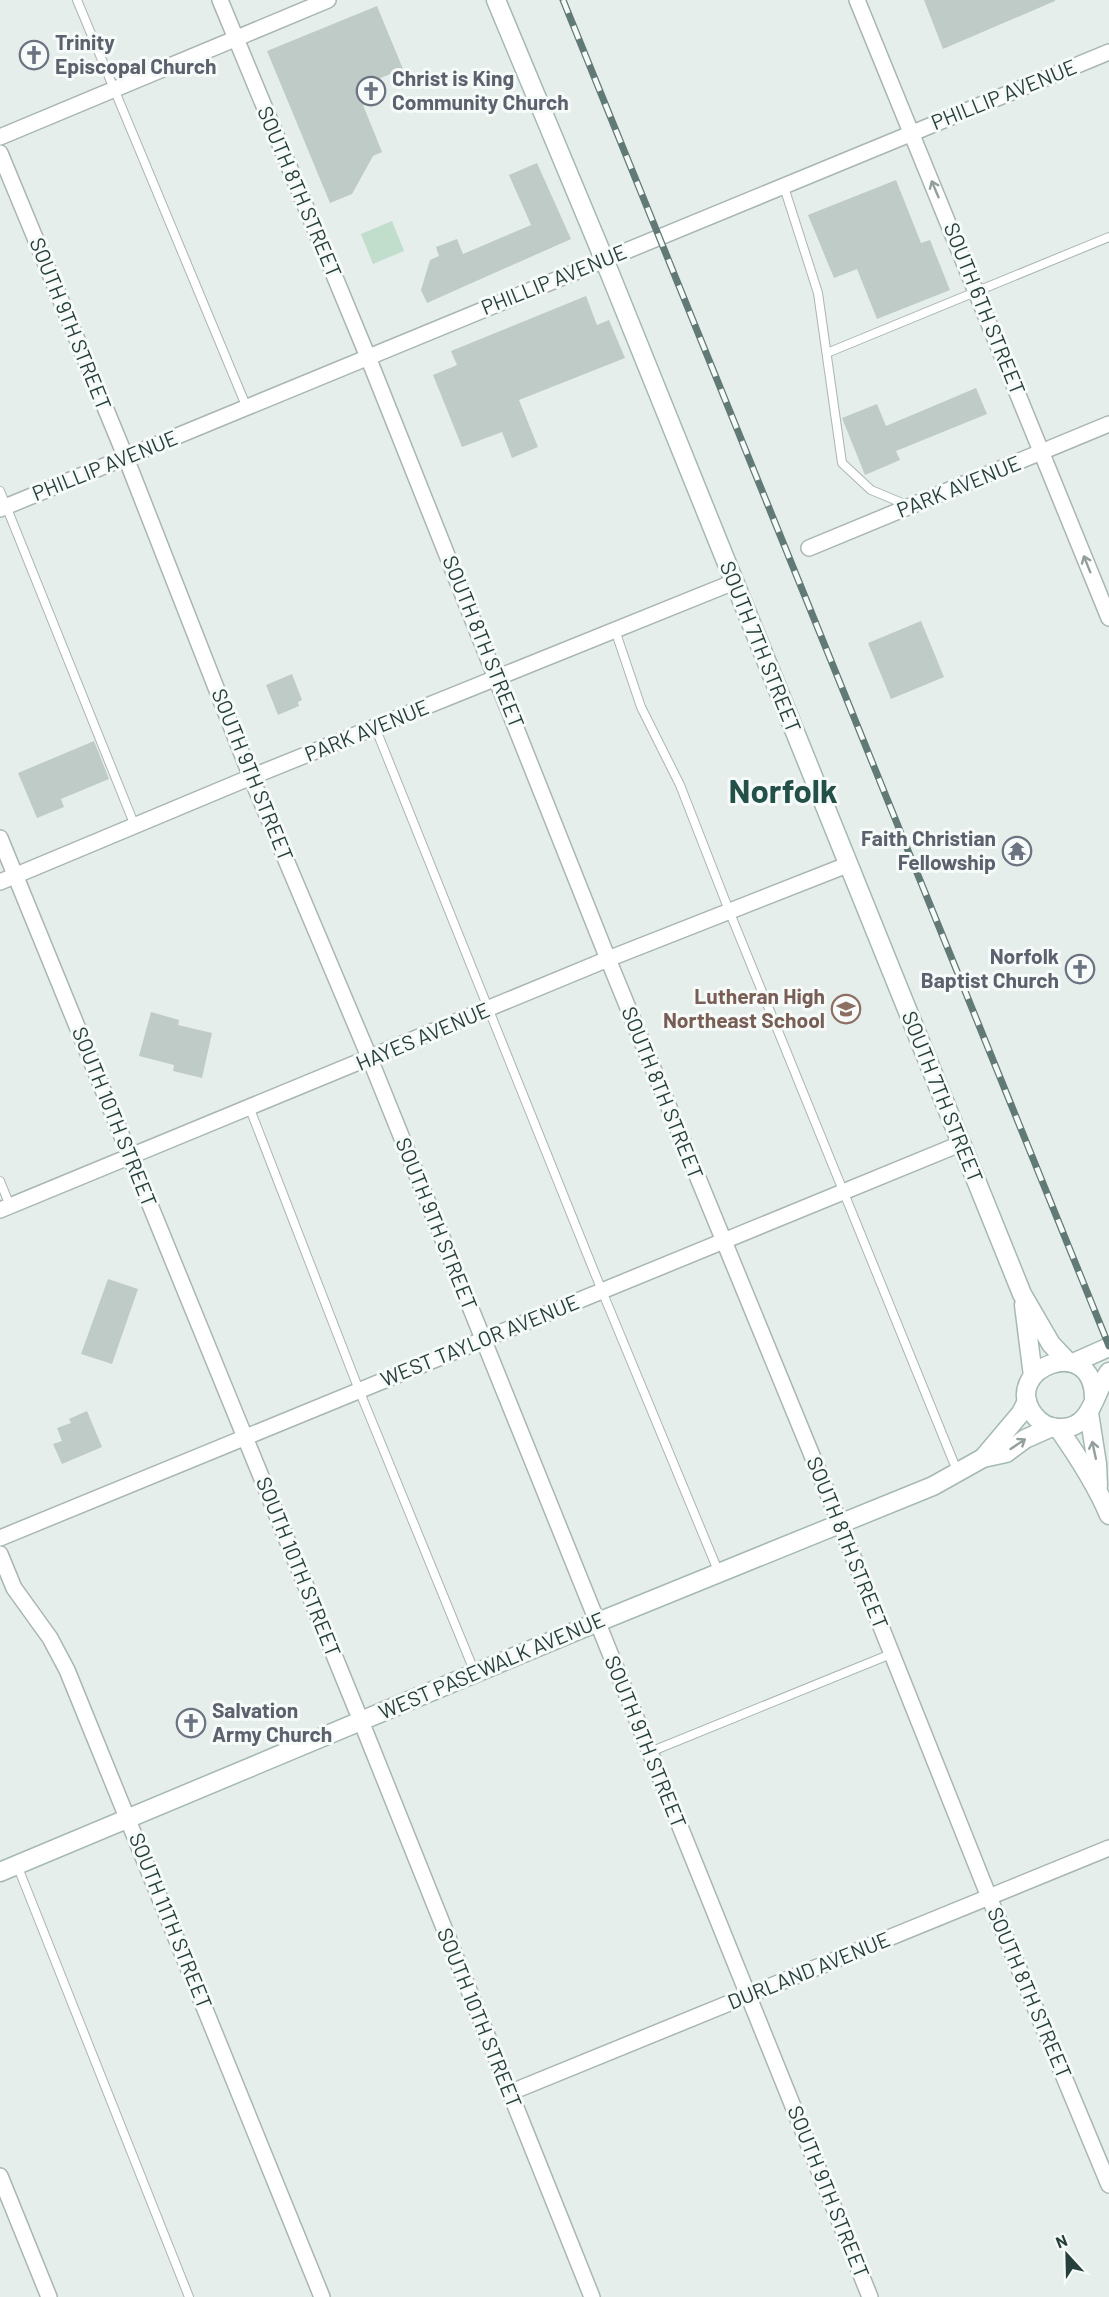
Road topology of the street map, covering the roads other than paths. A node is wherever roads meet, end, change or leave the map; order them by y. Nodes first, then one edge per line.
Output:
1 (76, 0) edge
2 (220, 0) edge
3 (328, 0) edge
4 (496, 0) edge
5 (857, 0) edge
6 (235, 38) junction
7 (1109, 52) edge
8 (115, 88) junction
9 (911, 133) junction
10 (0, 137) edge
11 (0, 153) edge
12 (784, 187) junction
13 (1109, 237) edge
14 (604, 259) junction
15 (978, 292) junction
16 (827, 353) junction
17 (368, 357) junction
18 (247, 408) junction
19 (1109, 424) edge
20 (1042, 452) junction
21 (126, 458) junction
22 (0, 491) edge
23 (911, 507) junction
24 (3, 508) edge
25 (809, 548) dead end
26 (734, 582) junction
27 (1109, 618) edge
28 (615, 630) junction
29 (498, 678) junction
30 (375, 727) junction
31 (251, 777) junction
32 (135, 826) junction
33 (0, 838) edge
34 (847, 865) junction
35 (15, 876) junction
36 (0, 882) edge
37 (730, 913) junction
38 (608, 959) junction
39 (489, 1009) junction
40 (370, 1059) junction
41 (250, 1109) junction
42 (960, 1144) junction
43 (129, 1156) junction
44 (0, 1181) edge
45 (844, 1191) junction
46 (5, 1208) edge
47 (723, 1241) junction
48 (602, 1291) junction
49 (1022, 1294) junction
50 (482, 1340) junction
51 (1109, 1347) edge
52 (1071, 1363) junction
53 (1109, 1372) edge
54 (1033, 1376) junction
55 (359, 1390) junction
56 (1027, 1401) junction
57 (1091, 1407) junction
58 (1055, 1428) junction
59 (246, 1439) junction
60 (983, 1458) junction
61 (958, 1473) junction
62 (1098, 1486) junction
63 (1109, 1515) edge
64 (839, 1523) junction
65 (0, 1538) edge
66 (0, 1554) edge
67 (719, 1573) junction
68 (596, 1623) junction
69 (891, 1654) junction
70 (475, 1673) junction
71 (361, 1721) junction
72 (650, 1752) junction
73 (128, 1818) junction
74 (1109, 1848) edge
75 (8, 1869) edge
76 (989, 1897) junction
77 (749, 1996) junction
78 (509, 2093) junction
79 (0, 2176) edge
80 (1109, 2185) edge
81 (49, 2297) edge
82 (189, 2297) edge
83 (322, 2297) edge
84 (592, 2297) edge
85 (870, 2297) edge

1 - 8 lane
2 - 6 street, SOUTH 8TH STREET
3 - 6 street
4 - 14 street, SOUTH 7TH STREET
5 - 9 street, SOUTH 6TH STREET
6 - 8 street
6 - 17 street, SOUTH 8TH STREET
7 - 9 street, PHILLIP AVENUE
8 - 10 street
8 - 18 lane
9 - 12 street, PHILLIP AVENUE
15 -> 9 street, SOUTH 6TH STREET
11 - 21 street, SOUTH 9TH STREET
12 - 14 street, PHILLIP AVENUE
12 - 16 lane
13 - 15 lane
14 - 17 street, PHILLIP AVENUE
14 - 26 street, SOUTH 7TH STREET
15 - 16 lane
15 - 20 street, SOUTH 6TH STREET
16 - 23 lane
17 - 18 street, PHILLIP AVENUE
17 - 29 street, SOUTH 8TH STREET
18 - 21 street, PHILLIP AVENUE
19 - 20 street, PARK AVENUE
20 - 23 street, PARK AVENUE
27 -> 20 street, SOUTH 6TH STREET
21 - 24 street, PHILLIP AVENUE
21 - 31 street, SOUTH 9TH STREET
22 - 24 lane
23 - 25 street, PARK AVENUE
24 - 32 lane
26 - 28 street, PARK AVENUE
26 - 34 street, SOUTH 7TH STREET
28 - 29 street, PARK AVENUE
28 - 37 lane
29 - 30 street, PARK AVENUE
29 - 38 street, SOUTH 8TH STREET
30 - 31 street, PARK AVENUE
30 - 39 lane
31 - 32 street, PARK AVENUE
31 - 40 street, SOUTH 9TH STREET
32 - 35 street, PARK AVENUE
33 - 35 street, SOUTH 10TH STREET
34 - 37 street, HAYES AVENUE
34 - 42 street, SOUTH 7TH STREET
35 - 36 street, PARK AVENUE
35 - 43 street, SOUTH 10TH STREET
37 - 38 street, HAYES AVENUE
37 - 45 lane
38 - 39 street, HAYES AVENUE
38 - 47 street, SOUTH 8TH STREET
39 - 40 street, HAYES AVENUE
39 - 48 lane
40 - 41 street, HAYES AVENUE
40 - 50 street, SOUTH 9TH STREET
41 - 43 street, HAYES AVENUE
41 - 55 lane
42 - 45 street, WEST TAYLOR AVENUE
42 - 49 street, SOUTH 7TH STREET
43 - 46 street, HAYES AVENUE
43 - 59 street, SOUTH 10TH STREET
44 - 46 lane
45 - 47 street, WEST TAYLOR AVENUE
45 - 61 lane
47 - 48 street, WEST TAYLOR AVENUE
47 - 64 street, SOUTH 8TH STREET
48 - 50 street, WEST TAYLOR AVENUE
48 - 67 lane
49 - 52 street, SOUTH 7TH STREET
49 - 54 street, SOUTH 7TH STREET
50 - 55 street, WEST TAYLOR AVENUE
50 - 68 street, SOUTH 9TH STREET
51 - 52 street
52 - 54 street
52 - 57 street
53 - 57 street
54 - 56 street
55 - 59 street, WEST TAYLOR AVENUE
55 - 70 lane
56 - 58 street
56 - 60 street, WEST PASEWALK AVENUE
57 - 58 street
62 -> 57 street
60 -> 58 street, WEST PASEWALK AVENUE
58 - 62 street
59 - 65 street, WEST TAYLOR AVENUE
59 - 71 street, SOUTH 10TH STREET
60 - 61 street, WEST PASEWALK AVENUE
61 - 64 street, WEST PASEWALK AVENUE
62 - 63 street
64 - 67 street, WEST PASEWALK AVENUE
64 - 69 street, SOUTH 8TH STREET
66 - 73 street, SOUTH 11TH STREET
67 - 68 street, WEST PASEWALK AVENUE
68 - 70 street, WEST PASEWALK AVENUE
68 - 72 street, SOUTH 9TH STREET
69 - 72 lane
69 - 76 street, SOUTH 8TH STREET
70 - 71 street, WEST PASEWALK AVENUE
71 - 73 street, WEST PASEWALK AVENUE
71 - 78 street, SOUTH 10TH STREET
72 - 77 street, SOUTH 9TH STREET
73 - 75 street, WEST PASEWALK AVENUE
73 - 83 street, SOUTH 11TH STREET
74 - 76 street, DURLAND AVENUE
75 - 82 lane
76 - 77 street, DURLAND AVENUE
76 - 80 street, SOUTH 8TH STREET
77 - 78 street, DURLAND AVENUE
77 - 85 street, SOUTH 9TH STREET
78 - 84 street, SOUTH 10TH STREET
79 - 81 street

